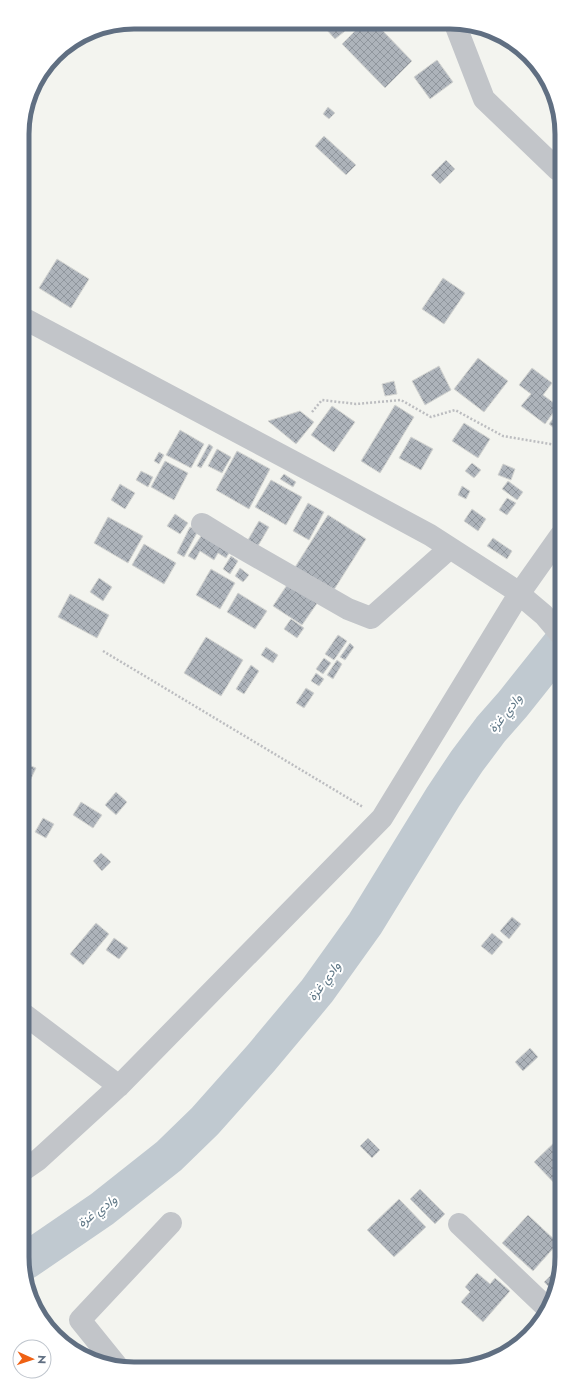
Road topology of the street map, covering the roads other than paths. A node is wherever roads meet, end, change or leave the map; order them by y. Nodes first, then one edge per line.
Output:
1 (457, 30) edge
2 (555, 167) edge
3 (29, 321) edge
4 (202, 524) dead end
5 (555, 543) edge
6 (450, 548) junction
7 (519, 594) junction
8 (555, 628) edge
9 (29, 1018) edge
10 (119, 1086) junction
11 (29, 1166) edge
12 (171, 1223) dead end
13 (459, 1224) dead end
14 (543, 1304) edge
15 (112, 1359) edge

1 - 2 street
3 - 6 street
4 - 6 street
5 - 7 street
6 - 7 street
7 - 8 street
7 - 10 street
9 - 10 street
10 - 11 street
12 - 15 street
13 - 14 street

